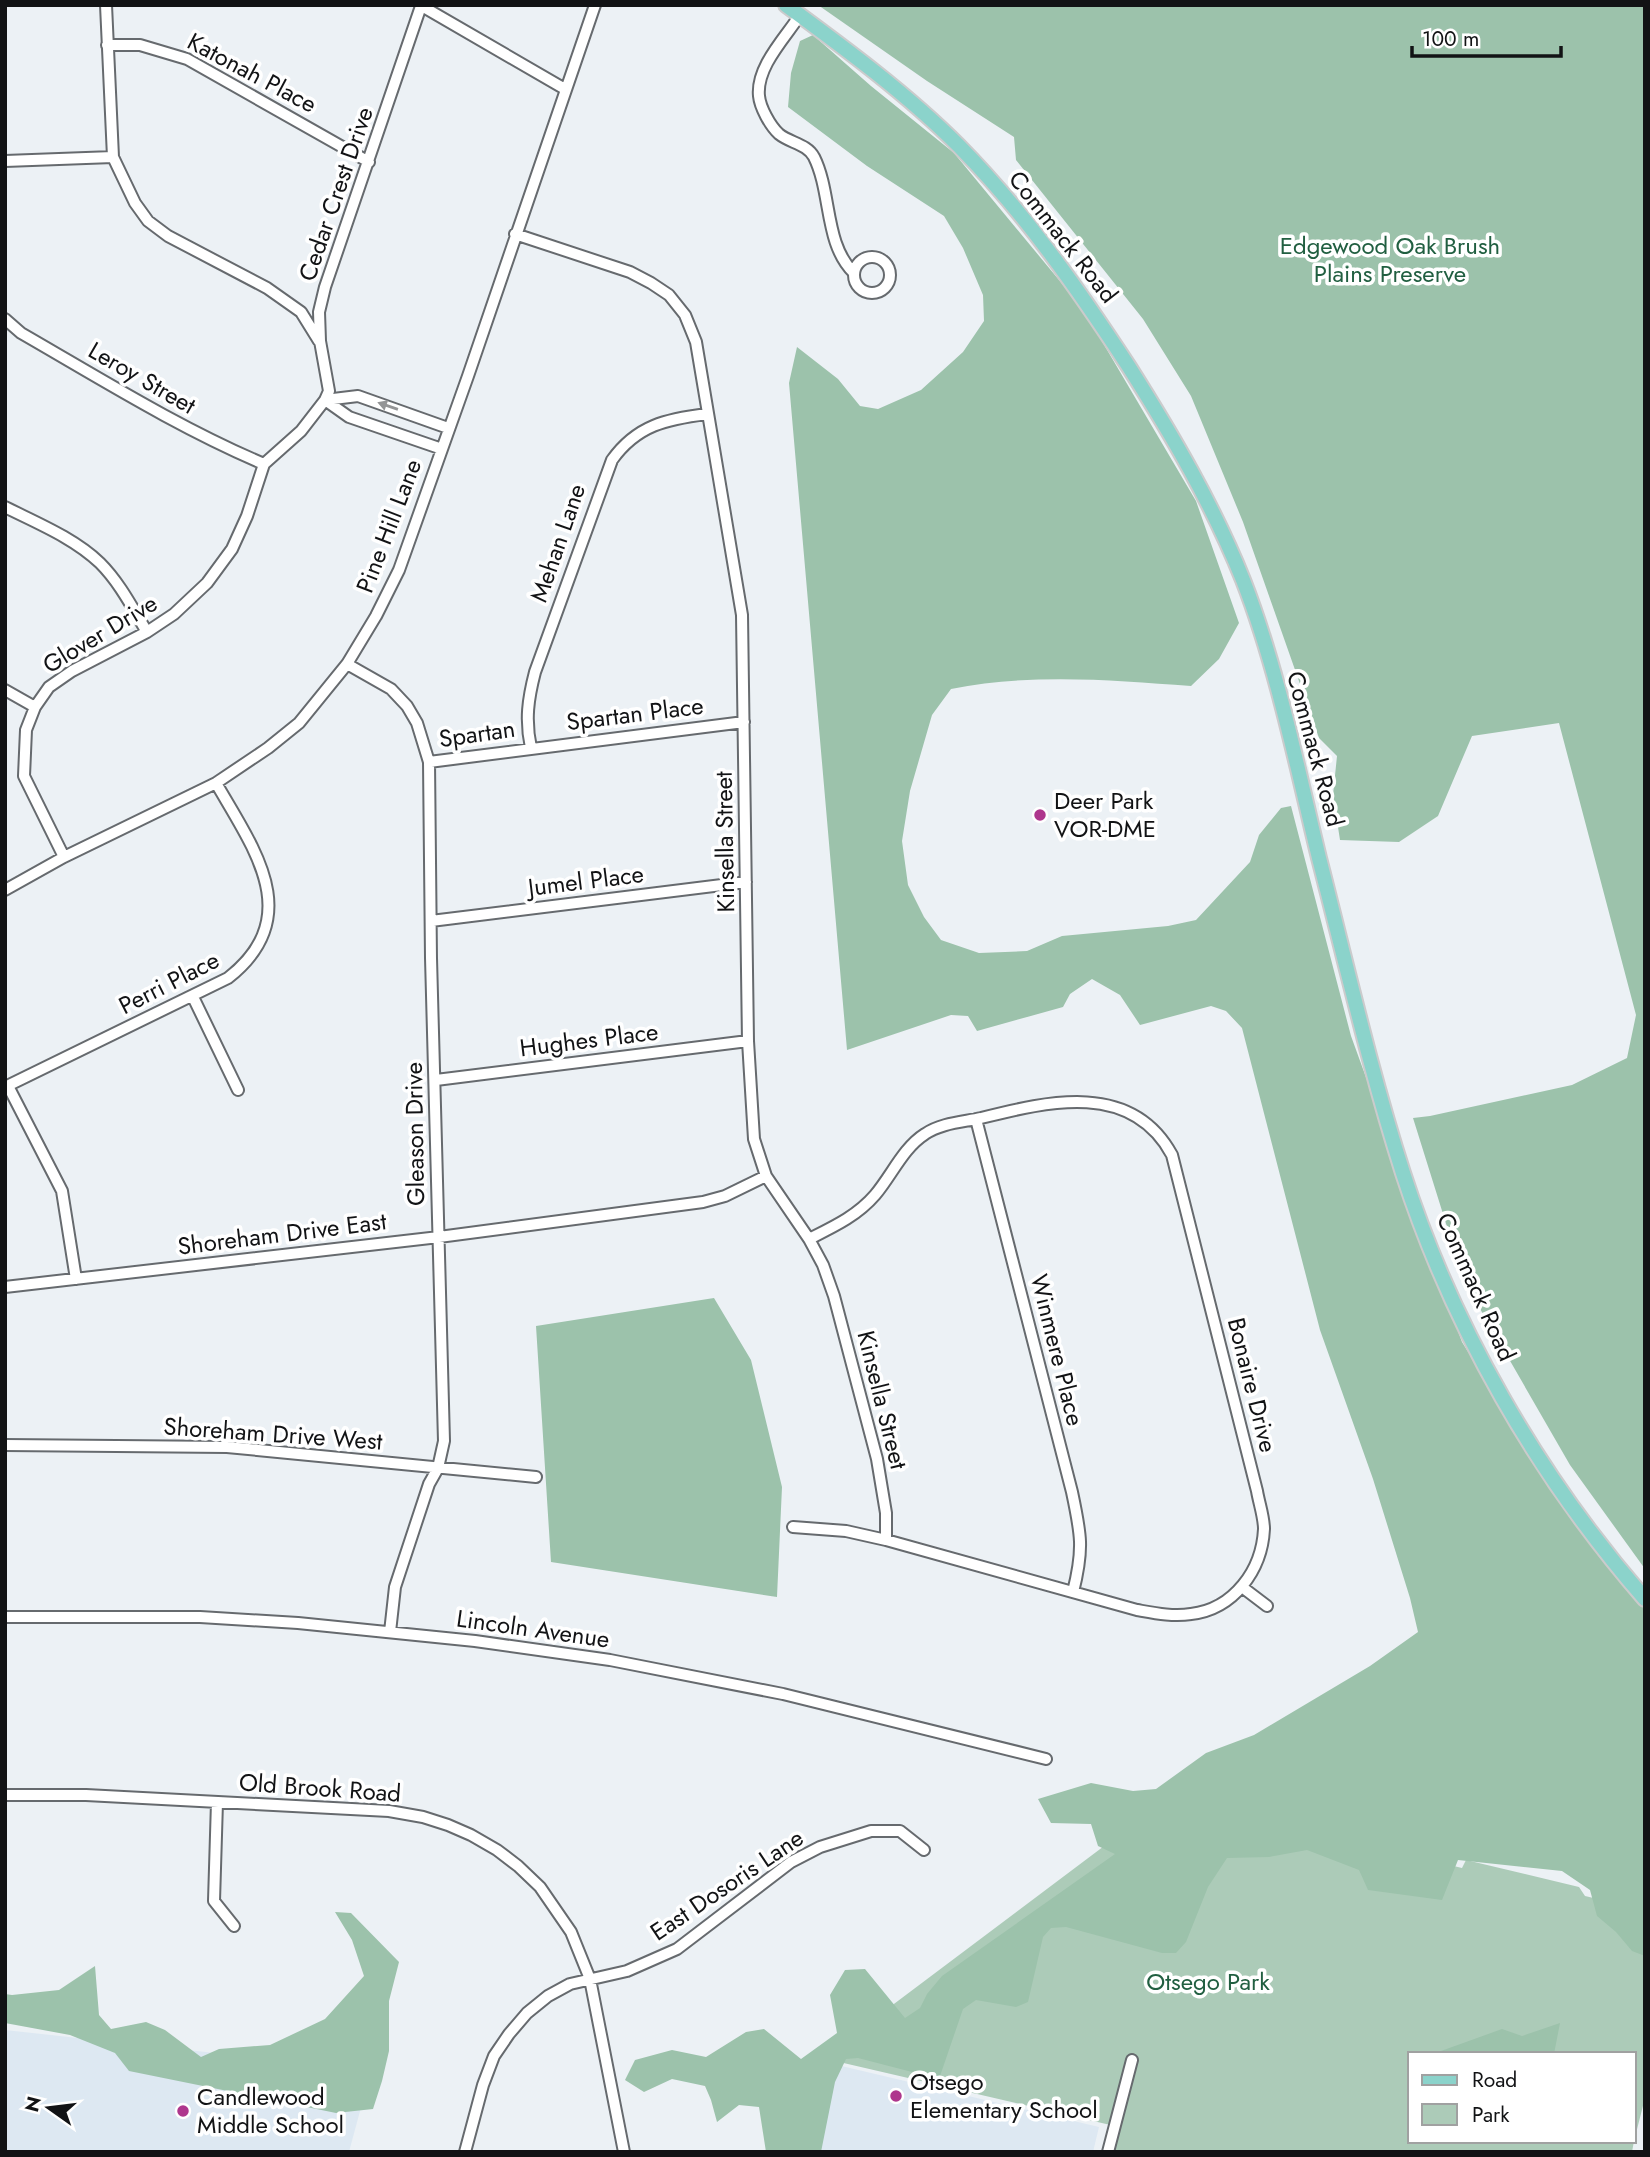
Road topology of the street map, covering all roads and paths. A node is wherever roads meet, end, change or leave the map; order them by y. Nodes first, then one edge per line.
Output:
1 (106, 5) edge
2 (594, 5) edge
3 (786, 5) edge
4 (421, 6) edge
5 (800, 15) junction
6 (107, 45) junction
7 (565, 89) junction
8 (113, 157) junction
9 (5, 161) edge
10 (369, 162) junction
11 (515, 234) junction
12 (854, 273) dead end
13 (5, 319) edge
14 (320, 341) junction
15 (325, 400) junction
16 (707, 414) junction
17 (448, 428) junction
18 (442, 449) junction
19 (264, 464) junction
20 (5, 507) edge
21 (146, 632) junction
22 (347, 664) junction
23 (5, 691) edge
24 (35, 707) junction
25 (744, 722) junction
26 (531, 748) junction
27 (429, 762) junction
28 (216, 783) junction
29 (64, 857) junction
30 (746, 882) junction
31 (5, 890) edge
32 (431, 922) junction
33 (193, 997) junction
34 (748, 1041) junction
35 (436, 1080) junction
36 (7, 1086) edge
37 (238, 1090) dead end
38 (976, 1119) junction
39 (766, 1176) junction
40 (439, 1237) junction
41 (809, 1239) junction
42 (76, 1279) junction
43 (5, 1287) edge
44 (5, 1445) edge
45 (438, 1468) junction
46 (536, 1477) dead end
47 (793, 1527) dead end
48 (886, 1540) junction
49 (1242, 1587) junction
50 (1073, 1592) junction
51 (1645, 1599) edge
52 (1266, 1606) dead end
53 (5, 1616) edge
54 (390, 1632) junction
55 (1046, 1759) dead end
56 (5, 1795) edge
57 (218, 1802) junction
58 (924, 1850) dead end
59 (234, 1926) dead end
60 (590, 1979) junction
61 (1132, 2060) dead end
62 (465, 2152) edge
63 (624, 2152) edge
64 (1108, 2152) edge

1 - 6 street
2 - 7 street, Pine Hill Lane
3 - 5 main road, Commack Road
4 - 7 street
4 - 10 street, Cedar Crest Drive
5 - 12 street
5 - 51 main road, Commack Road
6 - 8 street
6 - 10 street, Katonah Place
7 - 11 street, Pine Hill Lane
8 - 9 street
8 - 14 street
10 - 14 street, Cedar Crest Drive
11 - 16 street, Kinsella Street
11 - 17 street, Pine Hill Lane
13 - 19 street, Leroy Street
14 - 15 street, Cedar Crest Drive
17 -> 15 street
15 - 18 street
15 - 19 street
16 - 25 street, Kinsella Street
16 - 26 street, Mehan Lane
17 - 18 street, Pine Hill Lane
18 - 22 street, Pine Hill Lane
19 - 21 street, Glover Drive
20 - 21 street
21 - 24 street, Glover Drive
22 - 27 street, Gleason Drive
22 - 28 street, Pine Hill Lane
23 - 24 street
24 - 29 street, Glover Drive
25 - 26 street, Spartan Place
25 - 30 street, Kinsella Street
26 - 27 street, Spartan
27 - 32 street, Gleason Drive
28 - 29 street, Pine Hill Lane
28 - 33 street, Perri Place
29 - 31 street, Pine Hill Lane
30 - 32 street, Jumel Place
30 - 34 street, Kinsella Street
32 - 35 street, Gleason Drive
33 - 36 street, Perri Place
33 - 37 street
34 - 35 street, Hughes Place
34 - 39 street, Kinsella Street
35 - 40 street, Gleason Drive
36 - 42 street
38 - 41 street, Bonaire Drive
38 - 49 street, Bonaire Drive
38 - 50 street, Winmere Place
39 - 40 street, Shoreham Drive East
39 - 41 street, Kinsella Street
40 - 42 street, Shoreham Drive East
40 - 45 street, Gleason Drive
41 - 48 street, Kinsella Street
42 - 43 street, Shoreham Drive East
44 - 45 street, Shoreham Drive West
45 - 46 street, Shoreham Drive West
45 - 54 street, Gleason Drive
47 - 48 street
48 - 50 street
49 - 50 street
49 - 52 street
53 - 54 street, Lincoln Avenue
54 - 55 street, Lincoln Avenue
56 - 57 street, Old Brook Road
57 - 59 street
57 - 60 street, Old Brook Road
58 - 60 street, East Dosoris Lane
60 - 62 street, East Dosoris Lane
60 - 63 street, Old Brook Road
61 - 64 street

